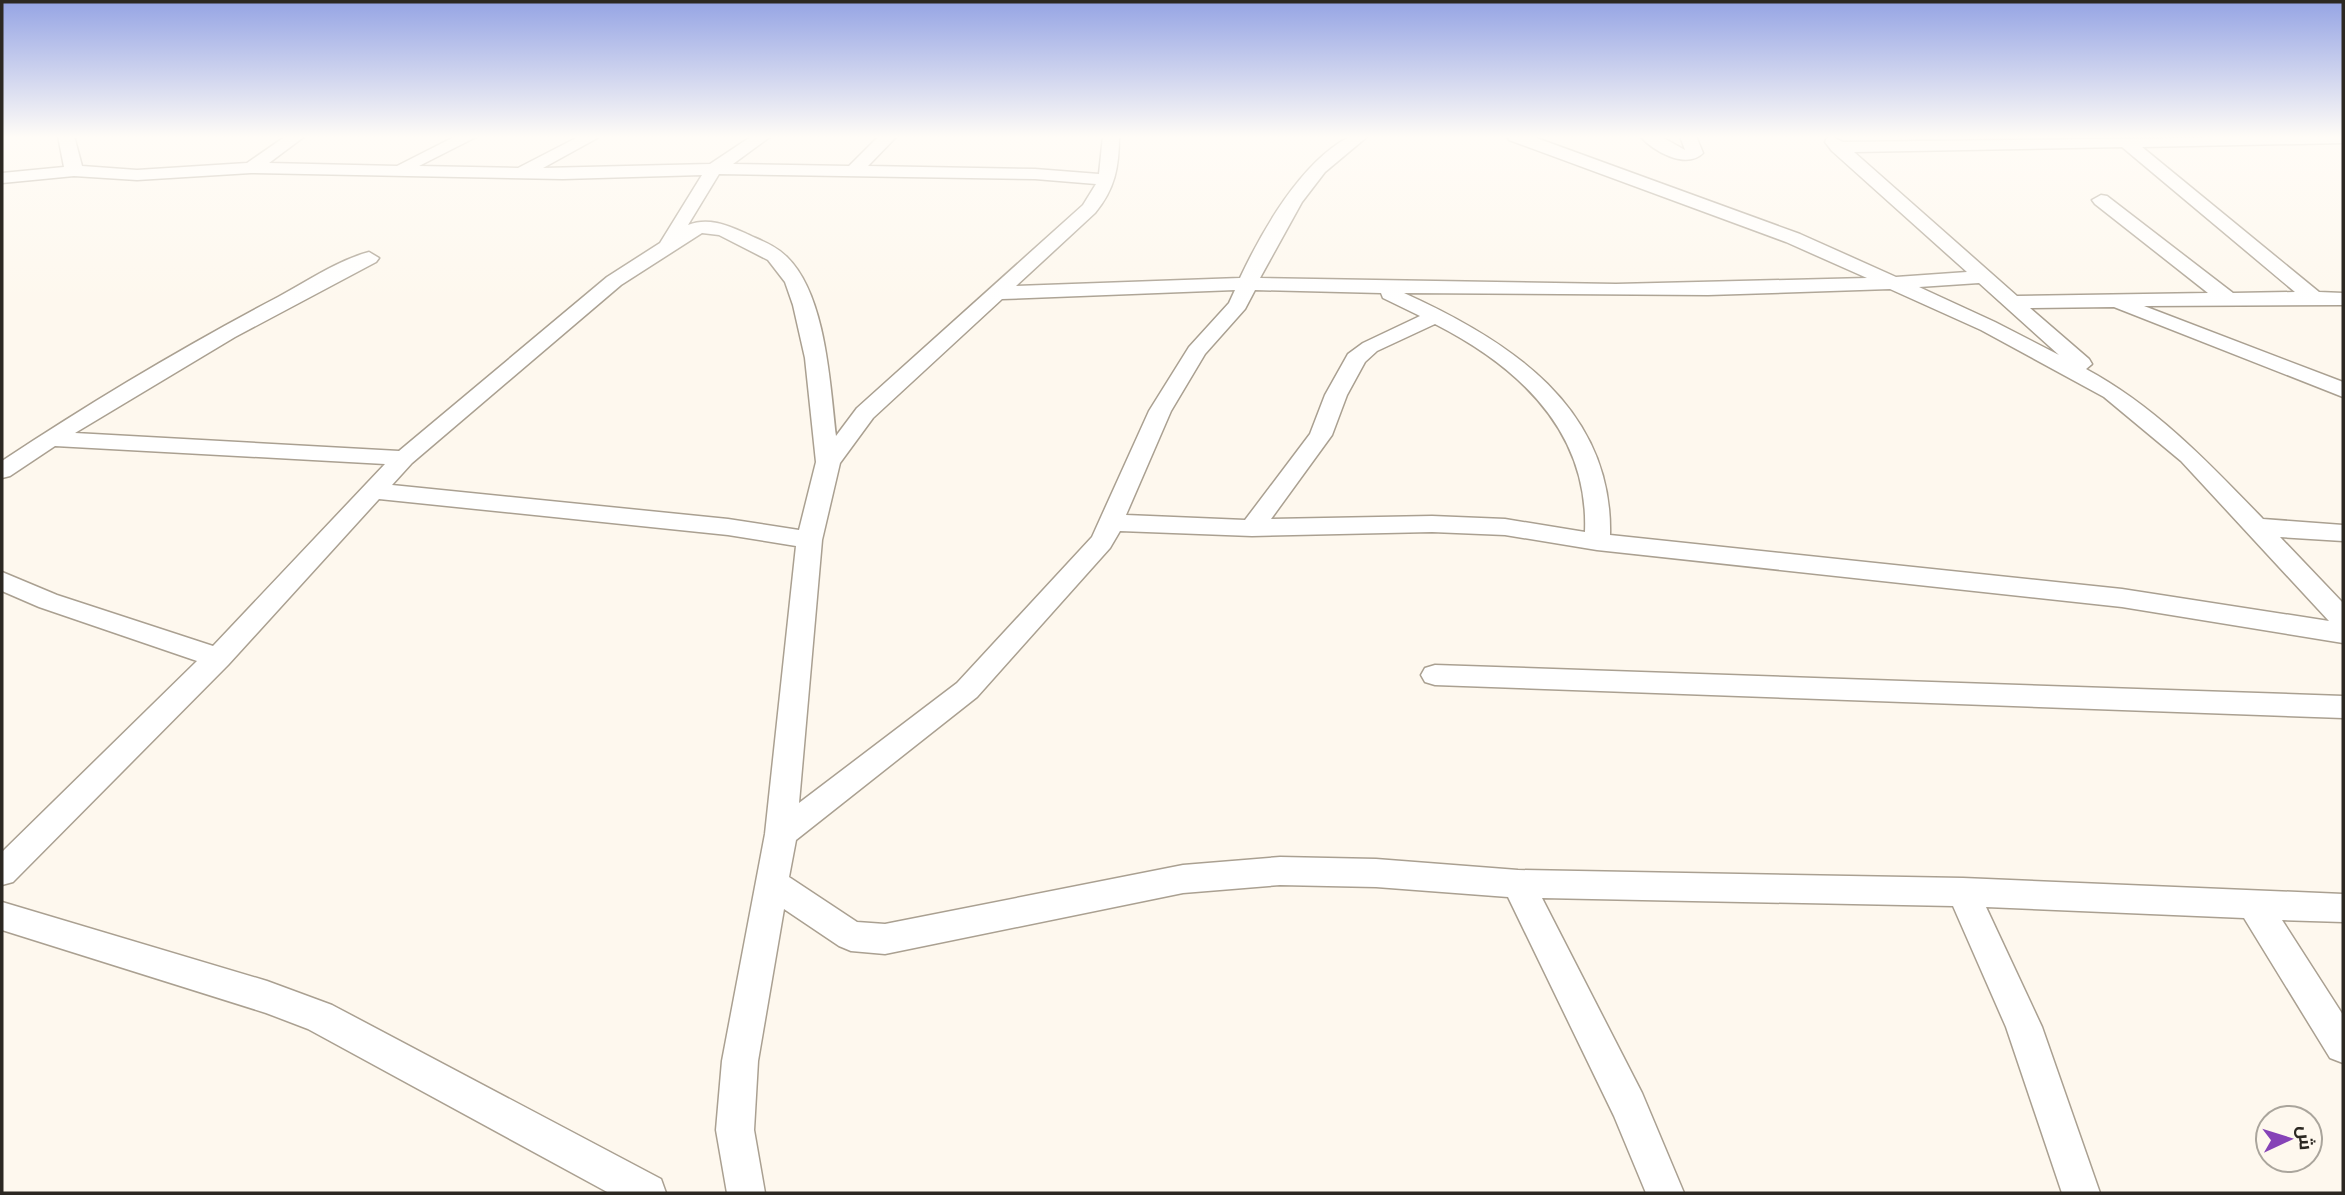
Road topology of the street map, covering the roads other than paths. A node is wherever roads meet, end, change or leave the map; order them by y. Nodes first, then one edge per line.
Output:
1 (700, 192) edge
2 (1103, 192) edge
3 (1299, 192) edge
4 (1670, 192) edge
5 (1888, 192) edge
6 (2186, 192) edge
7 (2101, 200) dead end
8 (666, 246) junction
9 (369, 258) dead end
10 (1983, 277) junction
11 (1249, 284) junction
12 (1899, 284) junction
13 (1378, 289) junction
14 (996, 293) junction
15 (2314, 298) junction
16 (2110, 299) junction
17 (2228, 299) junction
18 (2343, 299) edge
19 (2012, 302) junction
20 (1437, 315) junction
21 (2343, 390) edge
22 (2112, 392) junction
23 (48, 439) junction
24 (404, 458) junction
25 (828, 462) junction
26 (2, 471) edge
27 (371, 491) junction
28 (1112, 523) junction
29 (2256, 527) junction
30 (1252, 528) junction
31 (2343, 533) edge
32 (809, 540) junction
33 (1597, 542) junction
34 (2, 581) edge
35 (2343, 619) edge
36 (2343, 633) edge
37 (218, 658) junction
38 (1435, 675) dead end
39 (2343, 707) edge
40 (781, 834) junction
41 (2, 872) edge
42 (772, 883) junction
43 (1518, 884) junction
44 (1963, 892) junction
45 (2254, 905) junction
46 (2343, 908) edge
47 (2, 916) edge
48 (2343, 1046) edge
49 (648, 1193) edge
50 (746, 1193) edge
51 (1665, 1193) edge
52 (2081, 1193) edge

1 - 8 street
2 - 14 street
3 - 11 street
4 - 12 street
5 - 10 street
6 - 15 street
7 - 17 street
8 - 24 street
8 - 25 street
9 - 23 street
10 - 12 street
10 - 19 street
11 - 13 street
11 - 14 street
11 - 28 street
12 - 13 street
12 - 22 street
13 - 20 street
14 - 25 street
15 - 17 street
15 - 18 street
16 - 17 street
16 - 19 street
16 - 21 street
19 - 22 street
20 - 30 street
20 - 33 street
22 - 29 street
23 - 24 street
23 - 26 street
24 - 27 street
25 - 32 street
27 - 32 street
27 - 37 street
28 - 30 street
28 - 40 street
29 - 31 street
29 - 35 street
30 - 33 street
32 - 40 street
33 - 36 street
34 - 37 street
37 - 41 street
38 - 39 street
40 - 42 street
42 - 43 street
42 - 50 street
43 - 44 street
43 - 51 street
44 - 45 street
44 - 52 street
45 - 46 street
45 - 48 street
47 - 49 street

